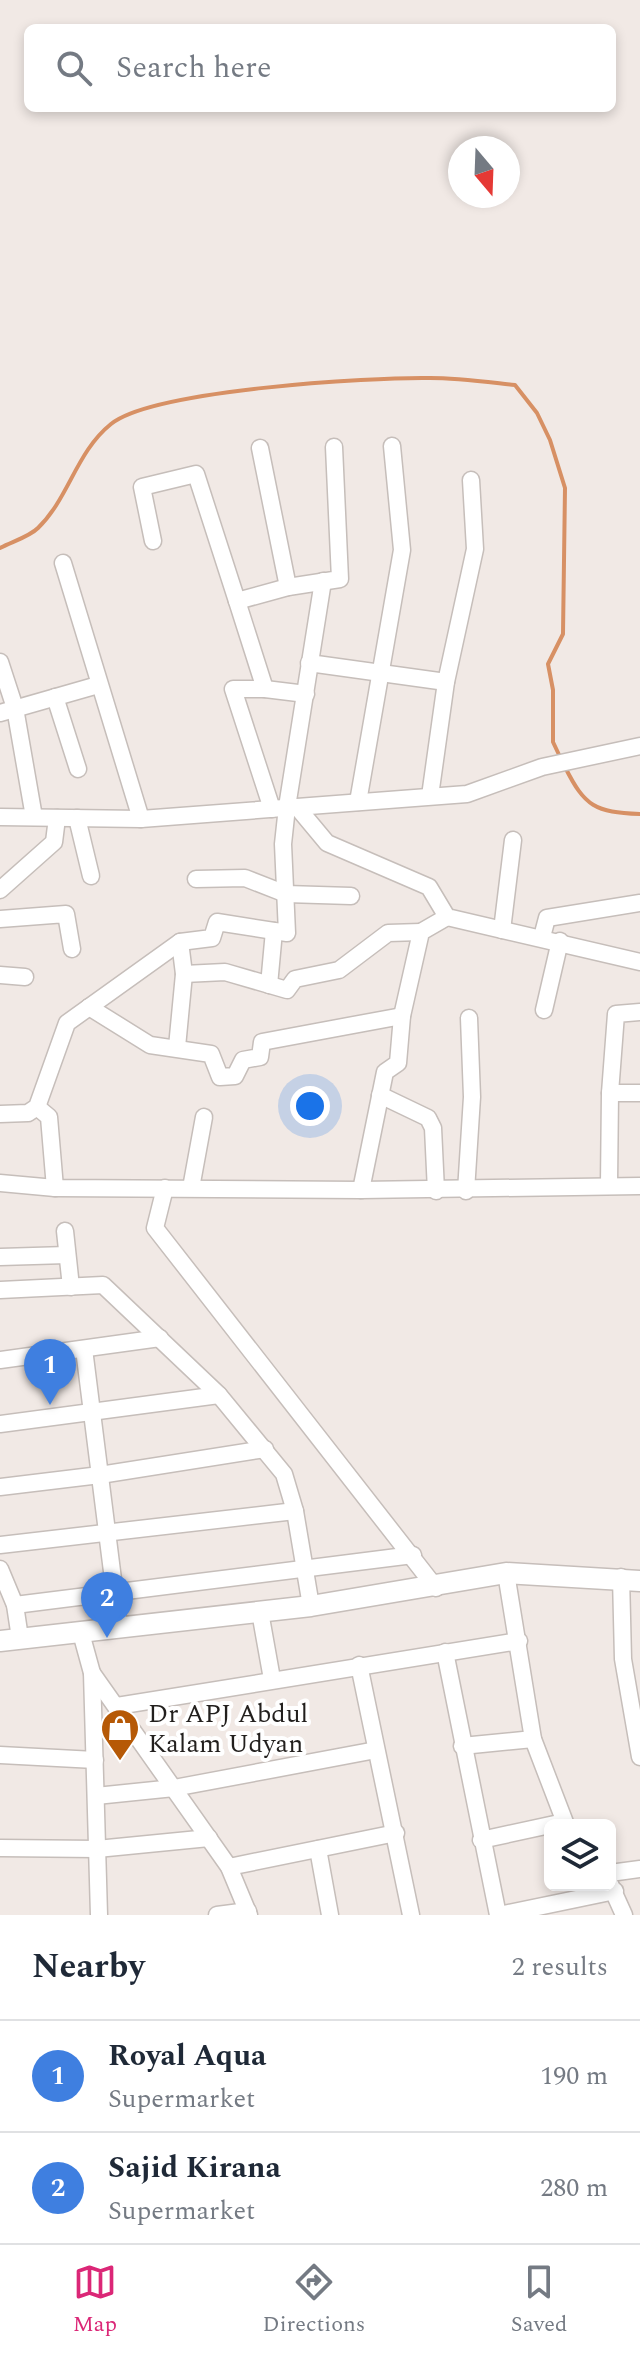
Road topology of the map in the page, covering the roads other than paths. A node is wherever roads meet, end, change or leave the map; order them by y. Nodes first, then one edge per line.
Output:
1 (392, 446) dead end
2 (334, 447) dead end
3 (260, 448) dead end
4 (471, 480) dead end
5 (153, 541) dead end
6 (63, 563) dead end
7 (323, 581) junction
8 (288, 587) junction
9 (237, 601) junction
10 (0, 662) edge
11 (309, 663) junction
12 (380, 671) junction
13 (446, 682) junction
14 (98, 685) junction
15 (265, 689) junction
16 (306, 694) junction
17 (55, 697) junction
18 (7, 711) edge
19 (640, 746) edge
20 (78, 769) dead end
21 (430, 796) junction
22 (358, 802) junction
23 (285, 808) junction
24 (0, 817) edge
25 (34, 817) junction
26 (57, 818) junction
27 (77, 818) junction
28 (141, 819) junction
29 (513, 840) dead end
30 (91, 876) dead end
31 (196, 879) dead end
32 (0, 890) edge
33 (286, 894) junction
34 (351, 896) dead end
35 (640, 903) edge
36 (447, 917) junction
37 (0, 919) edge
38 (502, 930) junction
39 (274, 931) junction
40 (421, 932) junction
41 (542, 937) junction
42 (560, 941) junction
43 (180, 942) junction
44 (72, 949) dead end
45 (640, 962) edge
46 (184, 974) junction
47 (0, 975) edge
48 (25, 977) dead end
49 (269, 985) junction
50 (89, 1007) junction
51 (544, 1010) dead end
52 (640, 1012) edge
53 (402, 1016) junction
54 (469, 1018) dead end
55 (177, 1047) junction
56 (610, 1093) junction
57 (640, 1093) edge
58 (380, 1095) junction
59 (37, 1107) junction
60 (0, 1114) edge
61 (204, 1117) dead end
62 (0, 1183) edge
63 (609, 1184) junction
64 (640, 1186) edge
65 (55, 1188) junction
66 (165, 1188) junction
67 (191, 1188) junction
68 (361, 1190) junction
69 (436, 1191) junction
70 (466, 1191) junction
71 (65, 1231) dead end
72 (67, 1255) junction
73 (0, 1257) edge
74 (71, 1287) junction
75 (0, 1290) edge
76 (160, 1338) junction
77 (84, 1349) junction
78 (0, 1360) edge
79 (219, 1395) junction
80 (90, 1413) junction
81 (0, 1424) edge
82 (265, 1449) junction
83 (100, 1475) junction
84 (0, 1487) edge
85 (295, 1511) junction
86 (107, 1533) junction
87 (0, 1545) edge
88 (413, 1555) junction
89 (304, 1568) junction
90 (0, 1569) edge
91 (506, 1573) junction
92 (631, 1579) edge
93 (436, 1588) junction
94 (115, 1590) junction
95 (15, 1605) junction
96 (311, 1606) junction
97 (260, 1612) junction
98 (119, 1627) junction
99 (81, 1633) junction
100 (10, 1639) edge
101 (519, 1641) junction
102 (445, 1652) junction
103 (359, 1665) junction
104 (92, 1673) junction
105 (272, 1679) junction
106 (117, 1706) junction
107 (533, 1739) junction
108 (462, 1746) junction
109 (376, 1750) junction
110 (0, 1755) edge
111 (640, 1757) edge
112 (95, 1760) junction
113 (174, 1788) junction
114 (96, 1796) junction
115 (563, 1819) edge
116 (544, 1827) edge
117 (396, 1833) junction
118 (209, 1838) junction
119 (481, 1840) junction
120 (0, 1848) edge
121 (97, 1849) junction
122 (318, 1849) junction
123 (229, 1867) junction
124 (640, 1869) edge
125 (616, 1872) edge
126 (596, 1891) edge
127 (614, 1891) edge
128 (248, 1913) edge
129 (99, 1915) edge
130 (217, 1915) edge
131 (330, 1915) edge
132 (411, 1915) edge
133 (499, 1915) edge
134 (624, 1915) edge

1 - 12 street
2 - 7 street
3 - 8 street
4 - 13 street
5 - 9 street
6 - 14 street
7 - 8 street
7 - 11 street
8 - 9 street
9 - 15 street
10 - 18 street
11 - 12 street
11 - 16 street
12 - 13 street
12 - 22 street
13 - 21 street
14 - 17 street
14 - 28 street
15 - 16 street
15 - 23 street
16 - 23 street
17 - 18 street
17 - 20 street
18 - 25 street
19 - 21 street
21 - 22 street
22 - 23 street
23 - 28 street
23 - 33 street
23 - 36 street
24 - 25 street
25 - 26 street
26 - 27 street
26 - 32 street
27 - 28 street
27 - 30 street
29 - 38 street
31 - 33 street
33 - 34 street
33 - 39 street
35 - 41 street
36 - 38 street
36 - 40 street
37 - 44 street
38 - 41 street
39 - 43 street
39 - 49 street
40 - 49 street
40 - 53 street
41 - 42 street
42 - 45 street
42 - 51 street
43 - 46 street
43 - 50 street
46 - 49 street
46 - 55 street
47 - 48 street
50 - 55 street
50 - 59 street
52 - 56 street
53 - 55 street
53 - 58 street
54 - 70 street
56 - 57 street
56 - 63 street
58 - 68 street
58 - 69 street
59 - 60 street
59 - 65 street
61 - 67 street
62 - 65 street
63 - 64 street
63 - 70 street
65 - 66 street
66 - 67 street
66 - 88 street
67 - 68 street
68 - 69 street
69 - 70 street
71 - 72 street
72 - 73 street
72 - 74 street
74 - 75 street
74 - 76 street
76 - 77 street
76 - 79 street
77 - 78 street
77 - 80 street
79 - 80 street
79 - 82 street
80 - 81 street
80 - 83 street
82 - 83 street
82 - 85 street
83 - 84 street
83 - 86 street
85 - 86 street
85 - 89 street
86 - 87 street
86 - 94 street
88 - 89 street
88 - 93 street
89 - 94 street
89 - 96 street
90 - 95 street
91 - 92 main road
91 - 93 main road
91 - 101 street
92 - 111 street
93 - 96 main road
94 - 95 street
94 - 98 street
95 - 100 street
96 - 97 main road
97 - 98 main road
97 - 105 street
98 - 99 main road
99 - 100 main road
99 - 104 street
101 - 102 street
101 - 107 street
102 - 103 street
102 - 108 street
103 - 105 street
103 - 109 street
104 - 106 street
104 - 112 street
105 - 106 street
106 - 113 street
107 - 108 street
107 - 115 street
108 - 119 street
109 - 113 street
109 - 117 street
110 - 112 street
112 - 114 street
113 - 114 street
113 - 118 street
114 - 121 street
116 - 119 street
117 - 122 street
117 - 132 street
118 - 121 street
118 - 123 street
119 - 133 street
120 - 121 street
121 - 129 street
122 - 123 street
122 - 131 street
123 - 128 street
124 - 125 street
126 - 133 street
127 - 134 street
128 - 130 street

